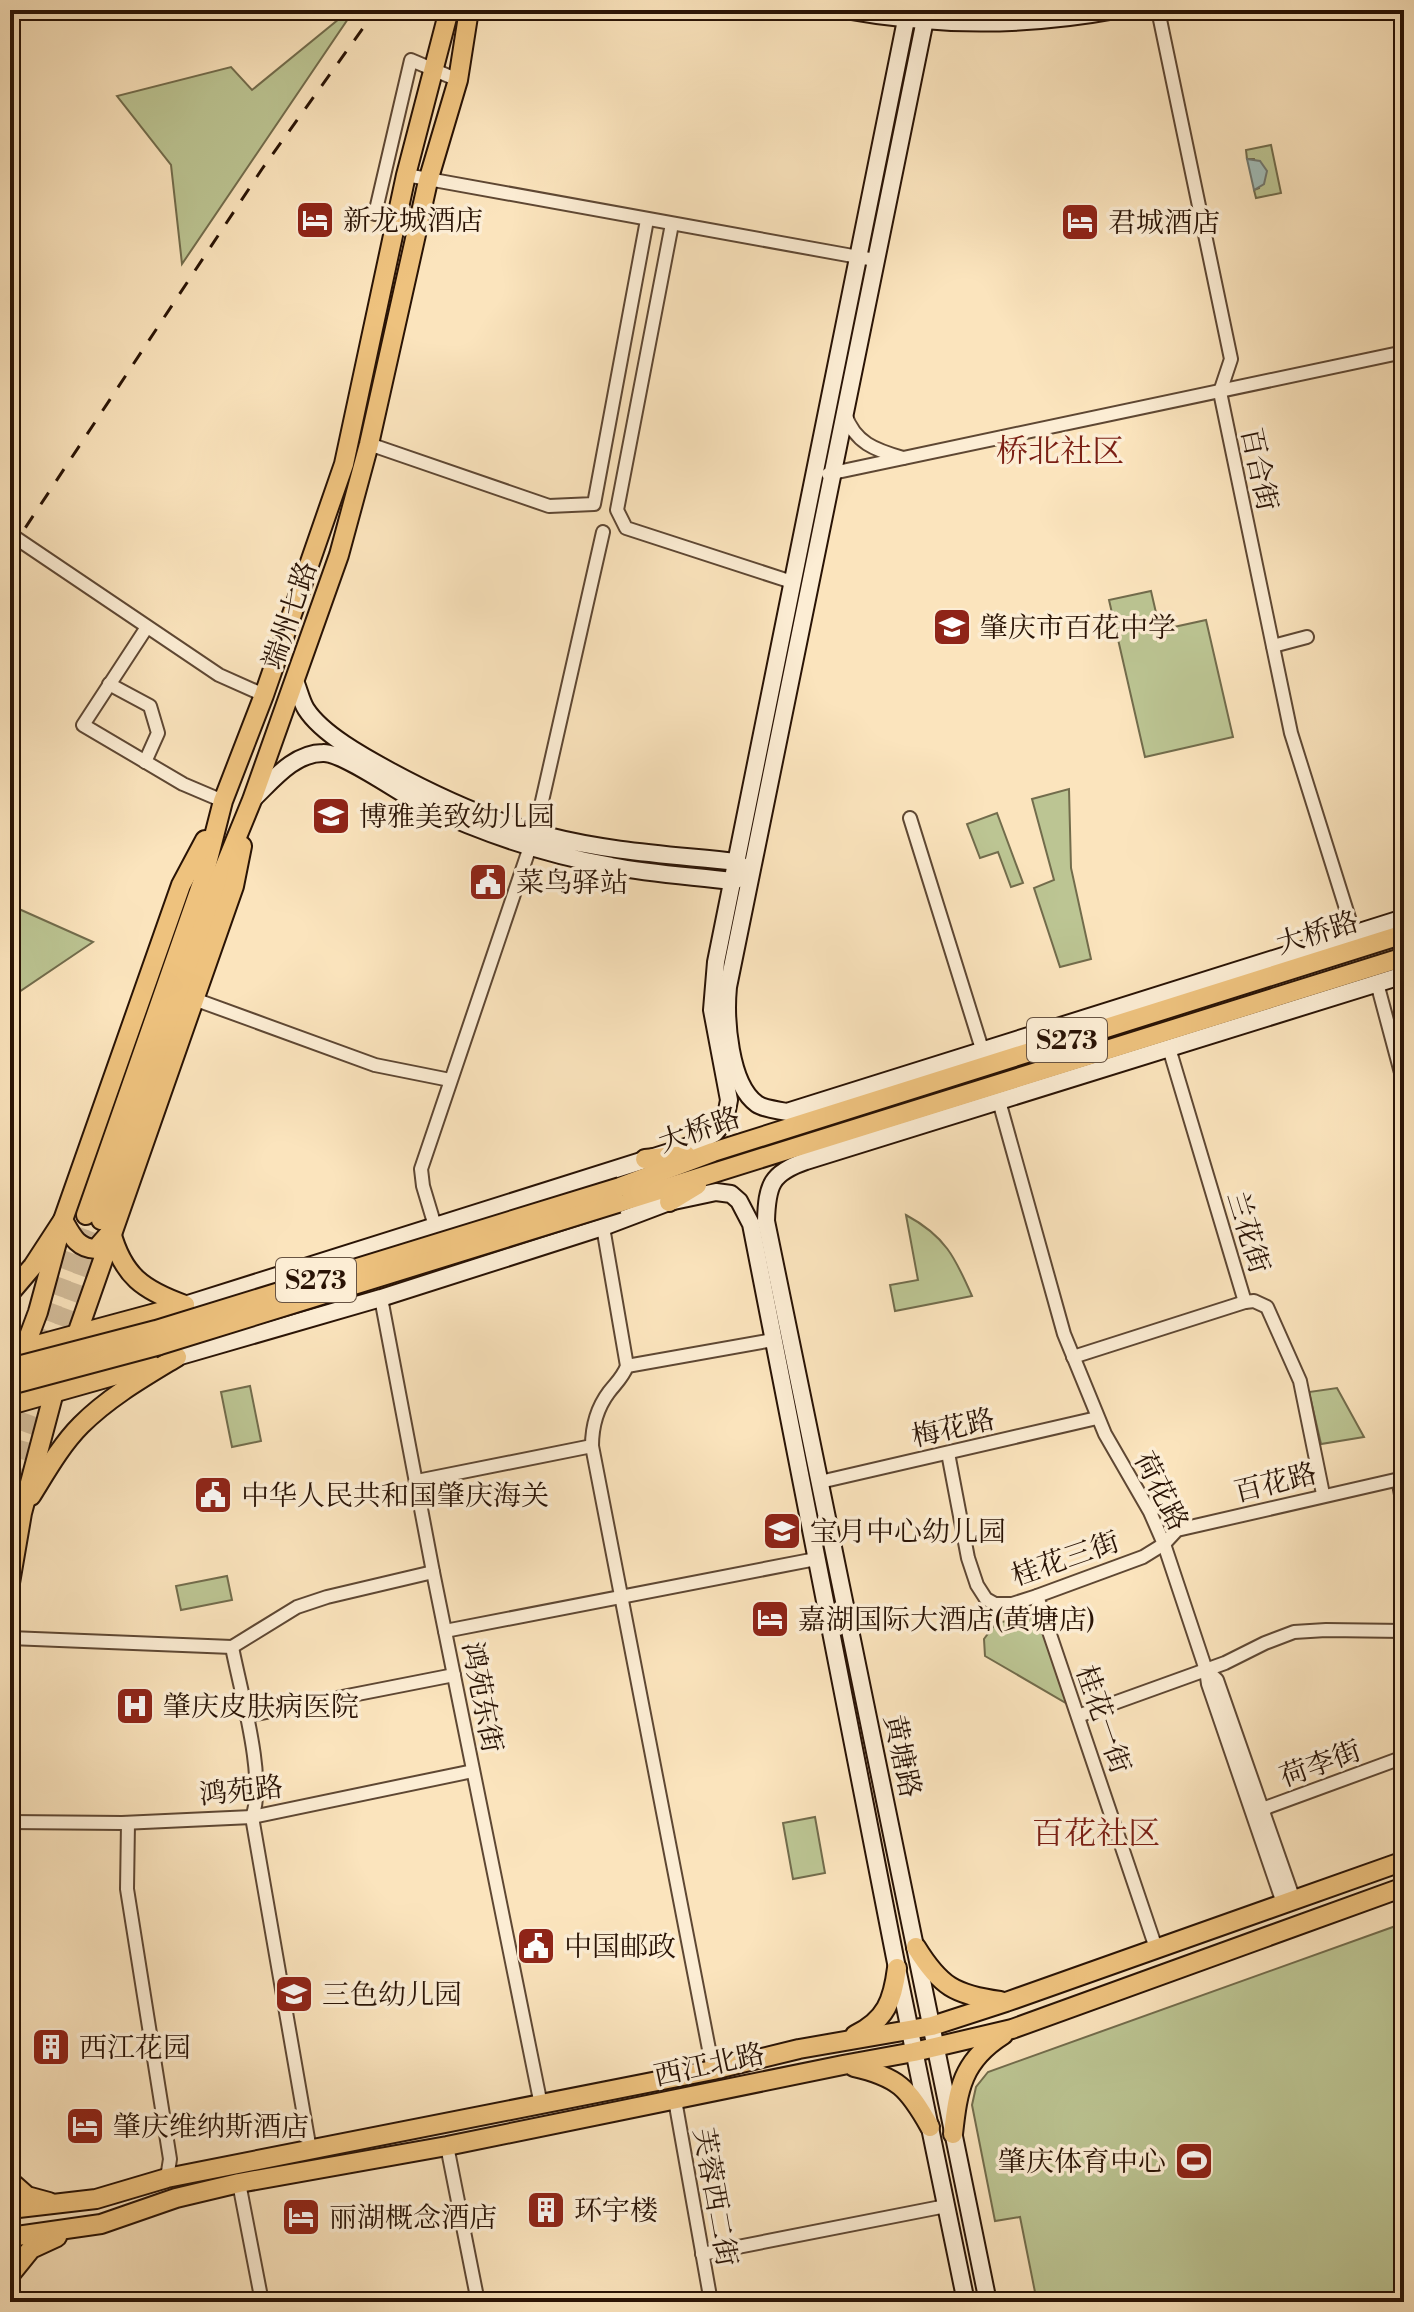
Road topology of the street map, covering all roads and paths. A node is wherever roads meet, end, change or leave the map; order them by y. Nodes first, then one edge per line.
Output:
1 (449, 10) edge
2 (845, 10) edge
3 (1116, 10) edge
4 (1158, 10) edge
5 (906, 14) edge
6 (470, 16) edge
7 (925, 16) edge
8 (434, 70) junction
9 (458, 80) junction
10 (406, 175) junction
11 (428, 181) junction
12 (375, 214) dead end
13 (647, 220) junction
14 (672, 224) junction
15 (857, 257) junction
16 (875, 260) junction
17 (1404, 352) edge
18 (1220, 392) junction
19 (844, 411) junction
20 (369, 444) junction
21 (906, 459) junction
22 (823, 473) junction
23 (603, 532) dead end
24 (10, 534) edge
25 (792, 582) junction
26 (147, 627) junction
27 (1307, 637) dead end
28 (1273, 646) junction
29 (295, 681) junction
30 (109, 684) junction
31 (264, 695) junction
32 (145, 762) junction
33 (252, 800) junction
34 (221, 808) junction
35 (910, 818) dead end
36 (533, 839) junction
37 (737, 862) junction
38 (750, 874) junction
39 (733, 881) junction
40 (1404, 918) edge
41 (1354, 934) junction
42 (1404, 934) edge
43 (1335, 955) junction
44 (1404, 957) edge
45 (1258, 964) junction
46 (1404, 975) edge
47 (1377, 983) junction
48 (194, 999) junction
49 (1169, 1048) junction
50 (982, 1049) junction
51 (1091, 1072) junction
52 (1024, 1078) junction
53 (450, 1080) junction
54 (1404, 1084) edge
55 (871, 1087) junction
56 (999, 1101) junction
57 (799, 1125) junction
58 (829, 1139) junction
59 (713, 1152) junction
60 (645, 1159) junction
61 (806, 1161) junction
62 (720, 1171) junction
63 (619, 1195) junction
64 (669, 1202) junction
65 (63, 1220) junction
66 (100, 1222) junction
67 (759, 1222) junction
68 (435, 1226) junction
69 (603, 1227) junction
70 (10, 1293) edge
71 (381, 1298) junction
72 (1245, 1302) junction
73 (192, 1303) junction
74 (77, 1334) junction
75 (773, 1340) junction
76 (205, 1348) junction
77 (17, 1350) edge
78 (177, 1357) junction
79 (1073, 1357) junction
80 (627, 1366) junction
81 (10, 1368) edge
82 (10, 1385) edge
83 (54, 1392) junction
84 (10, 1405) edge
85 (1097, 1418) junction
86 (592, 1446) junction
87 (948, 1453) junction
88 (1401, 1478) edge
89 (417, 1481) junction
90 (820, 1482) junction
91 (1323, 1494) junction
92 (10, 1496) edge
93 (1404, 1510) edge
94 (22, 1513) junction
95 (1164, 1544) junction
96 (816, 1559) junction
97 (433, 1572) junction
98 (10, 1583) edge
99 (1037, 1596) junction
100 (621, 1597) junction
101 (445, 1631) junction
102 (1404, 1631) edge
103 (10, 1638) edge
104 (232, 1647) junction
105 (1206, 1670) junction
106 (454, 1675) junction
107 (246, 1716) junction
108 (1078, 1716) junction
109 (1404, 1757) edge
110 (473, 1771) junction
111 (1257, 1811) junction
112 (252, 1817) junction
113 (10, 1822) edge
114 (128, 1823) junction
115 (1404, 1861) edge
116 (1404, 1887) edge
117 (1288, 1902) junction
118 (916, 1947) junction
119 (1156, 1948) junction
120 (897, 1968) junction
121 (1041, 1989) junction
122 (1006, 2002) junction
123 (1053, 2014) junction
124 (932, 2026) junction
125 (1012, 2029) junction
126 (910, 2030) junction
127 (844, 2041) junction
128 (936, 2047) junction
129 (799, 2049) junction
130 (914, 2052) junction
131 (843, 2065) junction
132 (713, 2070) junction
133 (803, 2073) junction
134 (675, 2100) junction
135 (541, 2105) junction
136 (930, 2127) junction
137 (953, 2134) junction
138 (447, 2146) junction
139 (310, 2150) junction
140 (167, 2178) junction
141 (10, 2181) edge
142 (239, 2183) junction
143 (96, 2199) junction
144 (64, 2204) junction
145 (946, 2206) junction
146 (10, 2209) edge
147 (101, 2224) junction
148 (78, 2228) junction
149 (10, 2237) edge
150 (702, 2254) junction
151 (10, 2275) edge
152 (262, 2302) edge
153 (478, 2302) edge
154 (711, 2302) edge
155 (966, 2302) edge
156 (988, 2302) edge

1 - 8 main road, 端州七路
2 - 5 street
3 - 7 street
4 - 18 street, 百合街
5 - 7 street
5 - 15 street
6 - 9 main road, 端州七路
7 - 16 street
8 - 9 street
8 - 10 main road, 端州七路
8 - 12 street
9 - 11 main road, 端州七路
10 - 11 street
10 - 31 main road, 端州七路
11 - 13 street
11 - 20 main road, 端州七路
13 - 14 street
13 - 20 street
14 - 15 street
14 - 25 street
15 - 16 street
15 - 22 street
16 - 19 street
17 - 18 street
18 - 21 street
18 - 28 street, 百合街
19 - 21 street
19 - 22 street
20 - 29 main road, 端州七路
21 - 22 street
22 - 25 street
22 - 38 street
23 - 36 street
24 - 26 street
25 - 37 street
26 - 30 street
26 - 31 street
27 - 28 street
28 - 41 street, 百合街
29 - 33 main road, 端州七路
29 - 36 street
30 - 32 street
30 - 32 street
31 - 34 main road, 端州七路
32 - 34 street
33 - 36 street
33 - 48 main road
33 - 66 main road, 端州七路
34 - 65 main road
34 - 66 main road, 端州七路
35 - 50 street
36 - 37 street
36 - 39 street
36 - 53 street
37 - 38 street
37 - 39 street
38 - 39 street
38 - 55 street
39 - 60 street
40 - 41 street
41 - 45 street
42 - 43 main road, 大桥路 / S273
43 - 45 street
43 - 57 main road, 大桥路 / S273
44 - 52 main road, 大桥路 / S273
45 - 50 street
46 - 47 street
47 - 49 street
47 - 54 street
48 - 53 street
48 - 66 main road
49 - 51 street
49 - 72 street, 兰花街
50 - 55 street
51 - 52 street
51 - 56 street
52 - 58 main road, 大桥路 / S273
53 - 68 street
55 - 57 street
56 - 61 street
56 - 79 street, 荷花路
57 - 59 main road, 大桥路 / S273
58 - 61 street
58 - 62 main road, 大桥路 / S273
59 - 60 main road
59 - 63 main road, 大桥路 / S273
60 - 68 street
61 - 67 street
62 - 63 main road, 大桥路 / S273
62 - 64 main road
63 - 81 main road, 大桥路 / S273, bridge
63 - 82 main road, 大桥路 / S273, bridge
64 - 67 street
64 - 69 street
65 - 66 main road
65 - 70 main road
65 - 77 main road
66 - 73 main road
66 - 74 main road
67 - 75 street, 黄塘路
67 - 90 street, 黄塘路
68 - 73 street
69 - 71 street
69 - 80 street
71 - 76 street
71 - 89 street, 鸿苑东街
72 - 79 street, 兰花街
72 - 91 street
73 - 74 main road
73 - 76 street
74 - 77 main road
74 - 83 main road
75 - 80 street
75 - 96 street, 黄塘路
76 - 78 street
77 - 82 main road
78 - 83 main road
78 - 94 main road
79 - 85 street, 荷花路
80 - 86 street
83 - 84 main road
83 - 94 main road
85 - 87 street, 梅花路
85 - 95 street, 荷花路
86 - 89 street
86 - 100 street
87 - 90 street, 梅花路
87 - 99 street, 桂花三街
88 - 91 street, 百花路
88 - 93 street
89 - 97 street, 鸿苑东街
90 - 118 street, 黄塘路
91 - 95 street, 百花路
92 - 94 main road
94 - 98 main road
95 - 99 street, 桂花三街
95 - 105 street, 荷花路
96 - 100 street
96 - 120 street, 黄塘路
97 - 101 street, 鸿苑东街
97 - 104 street
99 - 108 street, 桂花一街
100 - 101 street
100 - 132 street
101 - 106 street, 鸿苑东街
102 - 105 street
103 - 104 street
104 - 107 street
105 - 108 street
105 - 111 street, 荷花路
106 - 107 street
106 - 110 street, 鸿苑东街
107 - 112 street
108 - 119 street, 桂花一街
109 - 111 street, 荷李街
110 - 112 street, 鸿苑路
110 - 135 street, 鸿苑东街
111 - 117 street, 荷花路
112 - 114 street, 鸿苑路
112 - 139 street
113 - 114 street, 鸿苑路
114 - 140 street
115 - 117 main road, 西江北路
116 - 123 main road, 西江北路
117 - 119 main road, 西江北路
118 - 122 main road
118 - 124 street, 黄塘路
119 - 121 main road, 西江北路
120 - 126 street, 黄塘路
120 - 127 main road
121 - 122 main road, 西江北路
121 - 123 main road
122 - 124 main road, 西江北路
123 - 125 main road, 西江北路
124 - 126 main road, 西江北路
124 - 128 street, 黄塘路
125 - 128 main road, 西江北路
125 - 137 main road
126 - 127 main road, 西江北路
126 - 130 street, 黄塘路
127 - 129 main road, 西江北路
128 - 130 main road, 西江北路
128 - 137 street, 黄塘路
129 - 132 main road, 西江北路
129 - 133 main road
130 - 131 main road, 西江北路
130 - 136 street, 黄塘路
131 - 133 main road, 西江北路
131 - 136 main road
132 - 135 main road, 西江北路
133 - 134 main road, 西江北路
134 - 138 main road, 西江北路
134 - 150 street, 芙蓉西二街
135 - 139 main road, 西江北路
136 - 145 street, 黄塘路
137 - 156 street, 黄塘路
138 - 142 main road, 西江北路
138 - 153 street
139 - 140 main road, 西江北路
140 - 143 main road, 西江北路
141 - 144 main road
142 - 147 main road, 西江北路
142 - 152 street
143 - 144 main road, 西江北路
143 - 147 main road
144 - 146 main road, 西江北路
145 - 150 street
145 - 155 street, 黄塘路
147 - 148 main road, 西江北路
148 - 149 main road, 西江北路
148 - 151 main road
150 - 154 street, 芙蓉西二街

